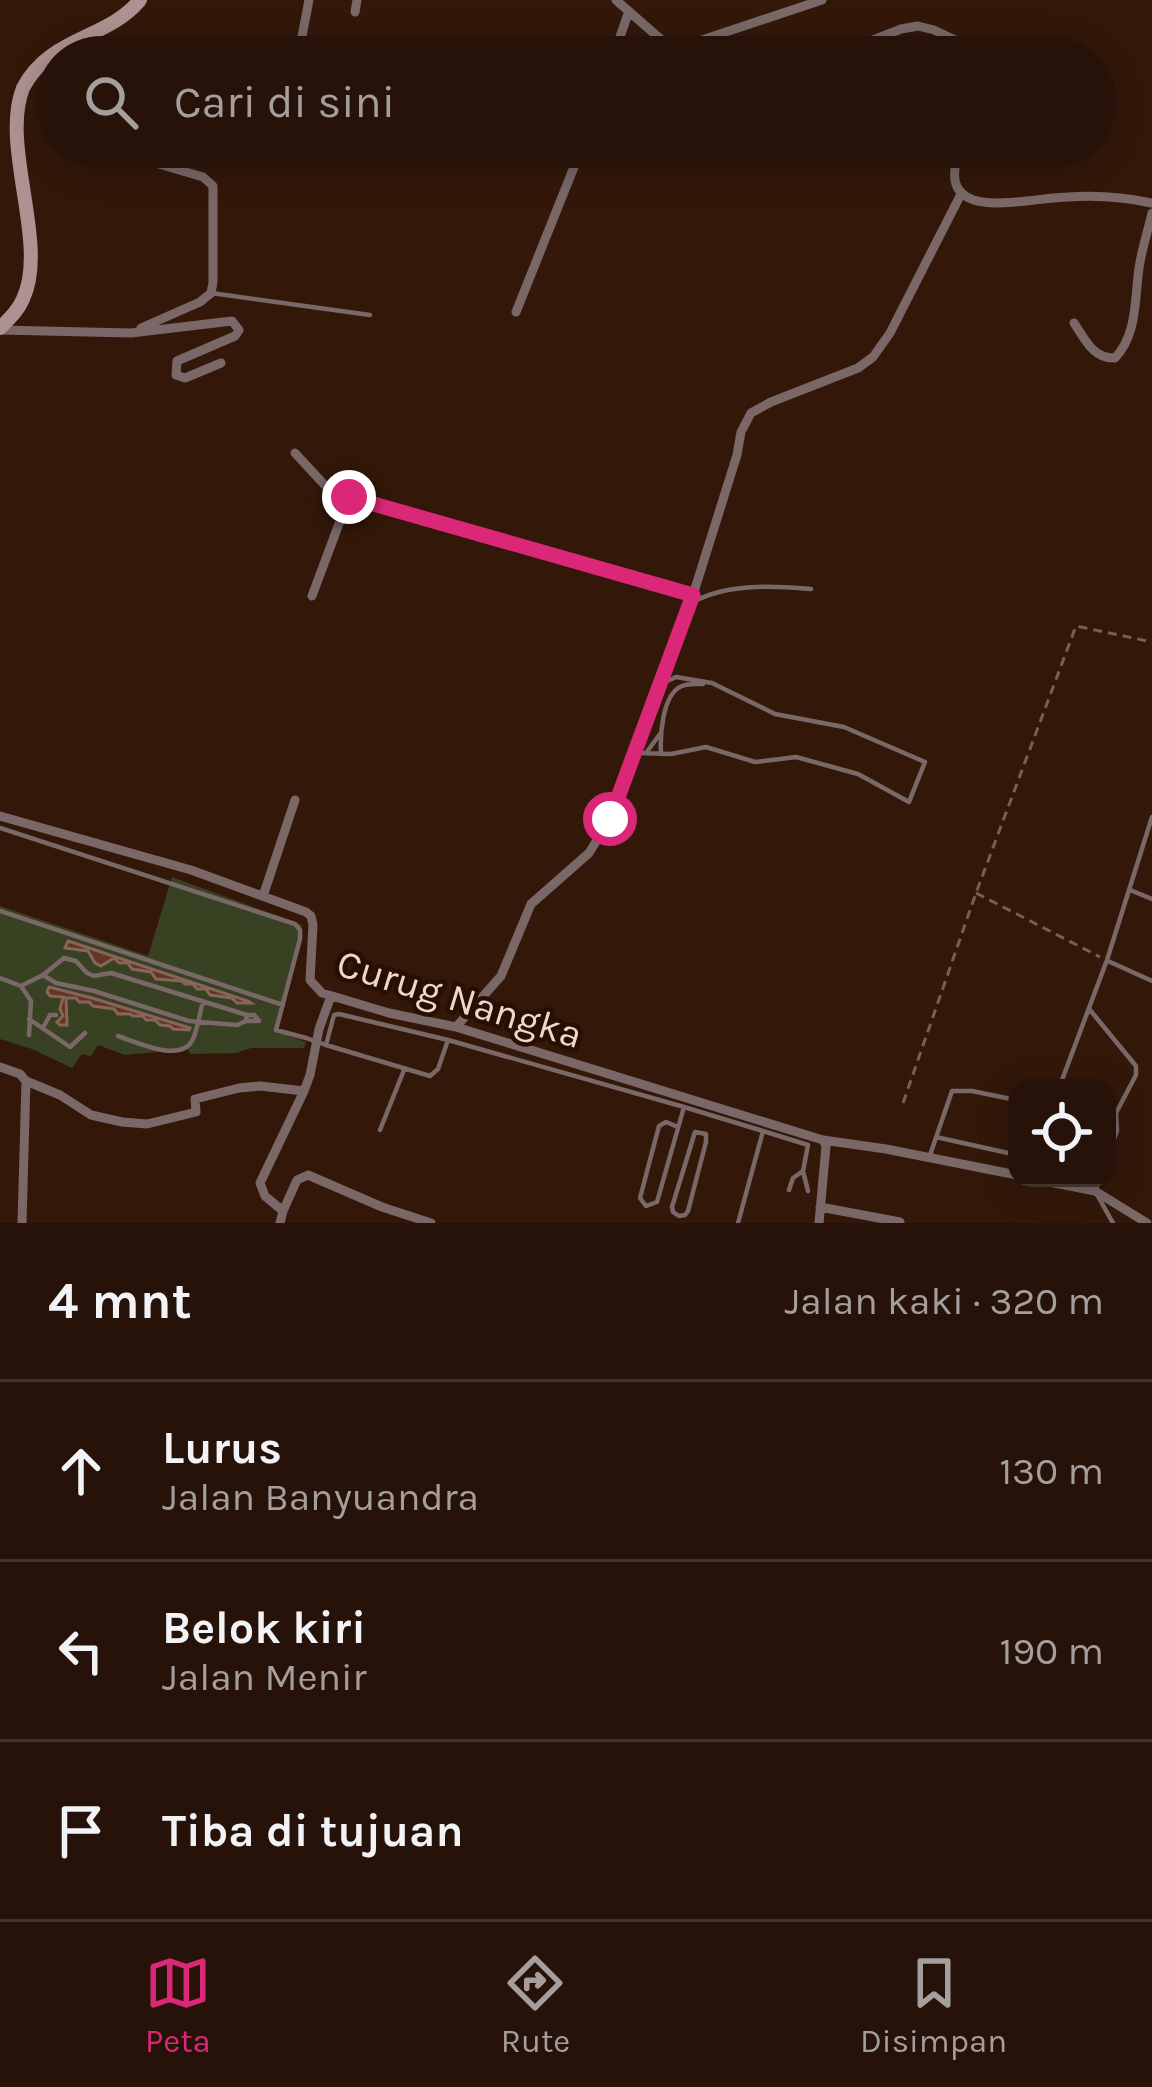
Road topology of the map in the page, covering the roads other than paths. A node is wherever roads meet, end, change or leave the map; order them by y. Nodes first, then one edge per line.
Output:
1 (140, 0) edge
2 (309, 0) edge
3 (616, 0) edge
4 (822, 0) edge
5 (629, 11) junction
6 (84, 36) edge
7 (300, 36) edge
8 (620, 36) edge
9 (657, 36) edge
10 (723, 36) edge
11 (883, 36) edge
12 (948, 36) edge
13 (36, 69) edge
14 (172, 168) edge
15 (574, 168) edge
16 (954, 168) edge
17 (961, 194) junction
18 (1152, 202) edge
19 (1152, 213) edge
20 (211, 293) junction
21 (516, 312) dead end
22 (370, 315) dead end
23 (1074, 323) dead end
24 (0, 328) edge
25 (131, 333) junction
26 (221, 363) dead end
27 (295, 453) dead end
28 (349, 497) junction
29 (811, 589) dead end
30 (312, 596) dead end
31 (691, 600) junction
32 (712, 683) junction
33 (660, 685) junction
34 (660, 734) junction
35 (641, 753) junction
36 (661, 754) junction
37 (295, 800) dead end
38 (0, 816) edge
39 (1152, 817) edge
40 (0, 828) edge
41 (1130, 890) junction
42 (263, 896) junction
43 (1152, 899) edge
44 (0, 911) edge
45 (1107, 960) junction
46 (43, 975) junction
47 (0, 978) edge
48 (1152, 981) edge
49 (21, 986) junction
50 (331, 996) junction
51 (203, 1002) junction
52 (283, 1005) junction
53 (1090, 1010) junction
54 (56, 1015) dead end
55 (29, 1019) junction
56 (196, 1022) junction
57 (456, 1027) junction
58 (43, 1028) junction
59 (86, 1033) dead end
60 (29, 1035) dead end
61 (118, 1036) dead end
62 (448, 1040) junction
63 (326, 1045) junction
64 (0, 1067) edge
65 (404, 1070) junction
66 (1063, 1079) edge
67 (26, 1082) junction
68 (304, 1091) junction
69 (1008, 1098) edge
70 (684, 1107) junction
71 (1116, 1113) edge
72 (678, 1127) junction
73 (380, 1130) dead end
74 (763, 1131) junction
75 (935, 1137) junction
76 (824, 1140) junction
77 (671, 1151) junction
78 (1008, 1153) edge
79 (687, 1155) junction
80 (929, 1158) junction
81 (684, 1164) junction
82 (699, 1168) junction
83 (803, 1171) junction
84 (1008, 1173) edge
85 (1075, 1187) edge
86 (1097, 1187) edge
87 (789, 1190) dead end
88 (808, 1191) dead end
89 (1095, 1191) junction
90 (820, 1207) junction
91 (281, 1217) edge
92 (900, 1222) edge
93 (22, 1223) edge
94 (431, 1223) edge
95 (738, 1223) edge
96 (819, 1223) edge
97 (1113, 1223) edge
98 (1147, 1223) edge

1 - 6 main road
2 - 7 street
3 - 5 street
4 - 10 street
5 - 8 street
5 - 9 street
11 - 12 street
13 - 24 main road
14 - 20 street
15 - 21 street
16 - 17 street
17 - 18 street
17 - 31 street
19 - 23 street
20 - 22 lane
20 - 25 street
24 - 25 street
25 - 26 street
27 - 28 street
28 - 30 street
28 - 31 street
29 - 31 lane
31 - 33 street
32 - 33 lane
32 - 34 lane
32 - 36 lane
33 - 35 street
34 - 35 lane
34 - 36 lane
35 - 36 lane
35 - 57 street
37 - 42 street
38 - 42 street, Curug Nangka
39 - 41 lane
40 - 52 lane
41 - 43 lane
41 - 45 lane
42 - 50 street, Curug Nangka
44 - 52 lane
45 - 48 lane
45 - 53 lane
46 - 49 lane
46 - 51 lane
46 - 56 lane
47 - 49 lane
49 - 55 lane
50 - 57 street, Curug Nangka
50 - 68 street
51 - 56 lane
51 - 56 lane
52 - 63 lane, bridge
53 - 66 lane
53 - 71 lane
54 - 58 lane
55 - 58 lane
55 - 60 lane
56 - 61 lane
57 - 76 street, Curug Nangka
58 - 59 lane
62 - 63 lane
62 - 65 lane
62 - 70 lane
63 - 65 lane
64 - 67 street
65 - 73 lane
67 - 68 street
67 - 93 street
68 - 91 street
69 - 75 lane
70 - 72 lane
70 - 74 lane
72 - 77 lane
72 - 77 lane
74 - 83 lane
74 - 95 lane
75 - 78 lane
75 - 80 lane
76 - 80 street, Curug Nangka
76 - 90 street
77 - 79 lane
79 - 81 lane
79 - 82 lane
80 - 84 street, Curug Nangka
81 - 82 lane
81 - 82 lane
83 - 87 lane
83 - 88 lane
85 - 89 street
86 - 89 lane
89 - 97 lane
89 - 98 street
90 - 92 street
90 - 96 street
91 - 94 street

